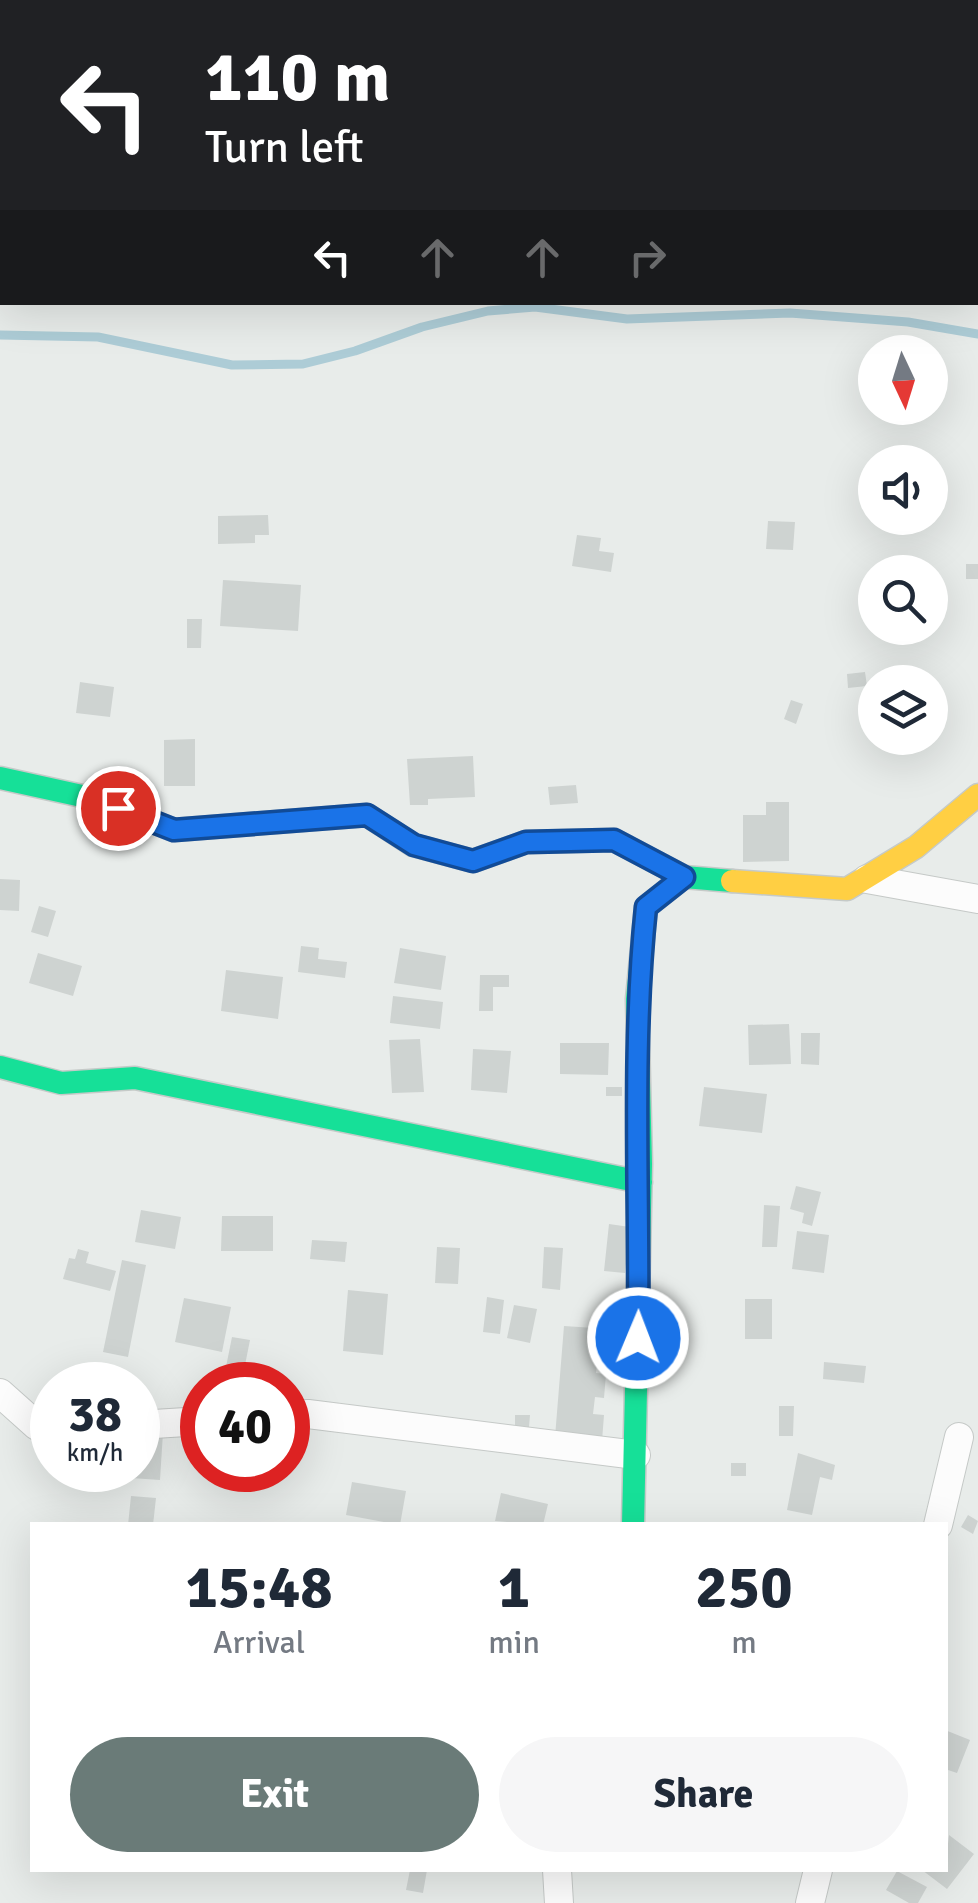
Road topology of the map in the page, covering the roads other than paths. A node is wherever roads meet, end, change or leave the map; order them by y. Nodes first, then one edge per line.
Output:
1 (0, 778) edge
2 (978, 796) edge
3 (684, 877) junction
4 (867, 878) junction
5 (978, 899) edge
6 (0, 1066) edge
7 (640, 1182) junction
8 (0, 1393) edge
9 (310, 1414) edge
10 (30, 1419) edge
11 (958, 1437) dead end
12 (636, 1456) junction
13 (632, 1522) edge
14 (939, 1522) edge
15 (557, 1872) edge
16 (818, 1872) edge
17 (559, 1903) edge
18 (810, 1903) edge

1 - 3 street
2 - 4 street
3 - 4 street
3 - 7 street
4 - 5 street
6 - 7 street
7 - 12 street
8 - 10 street
9 - 12 street
11 - 14 street
12 - 13 street
15 - 17 street
16 - 18 street

